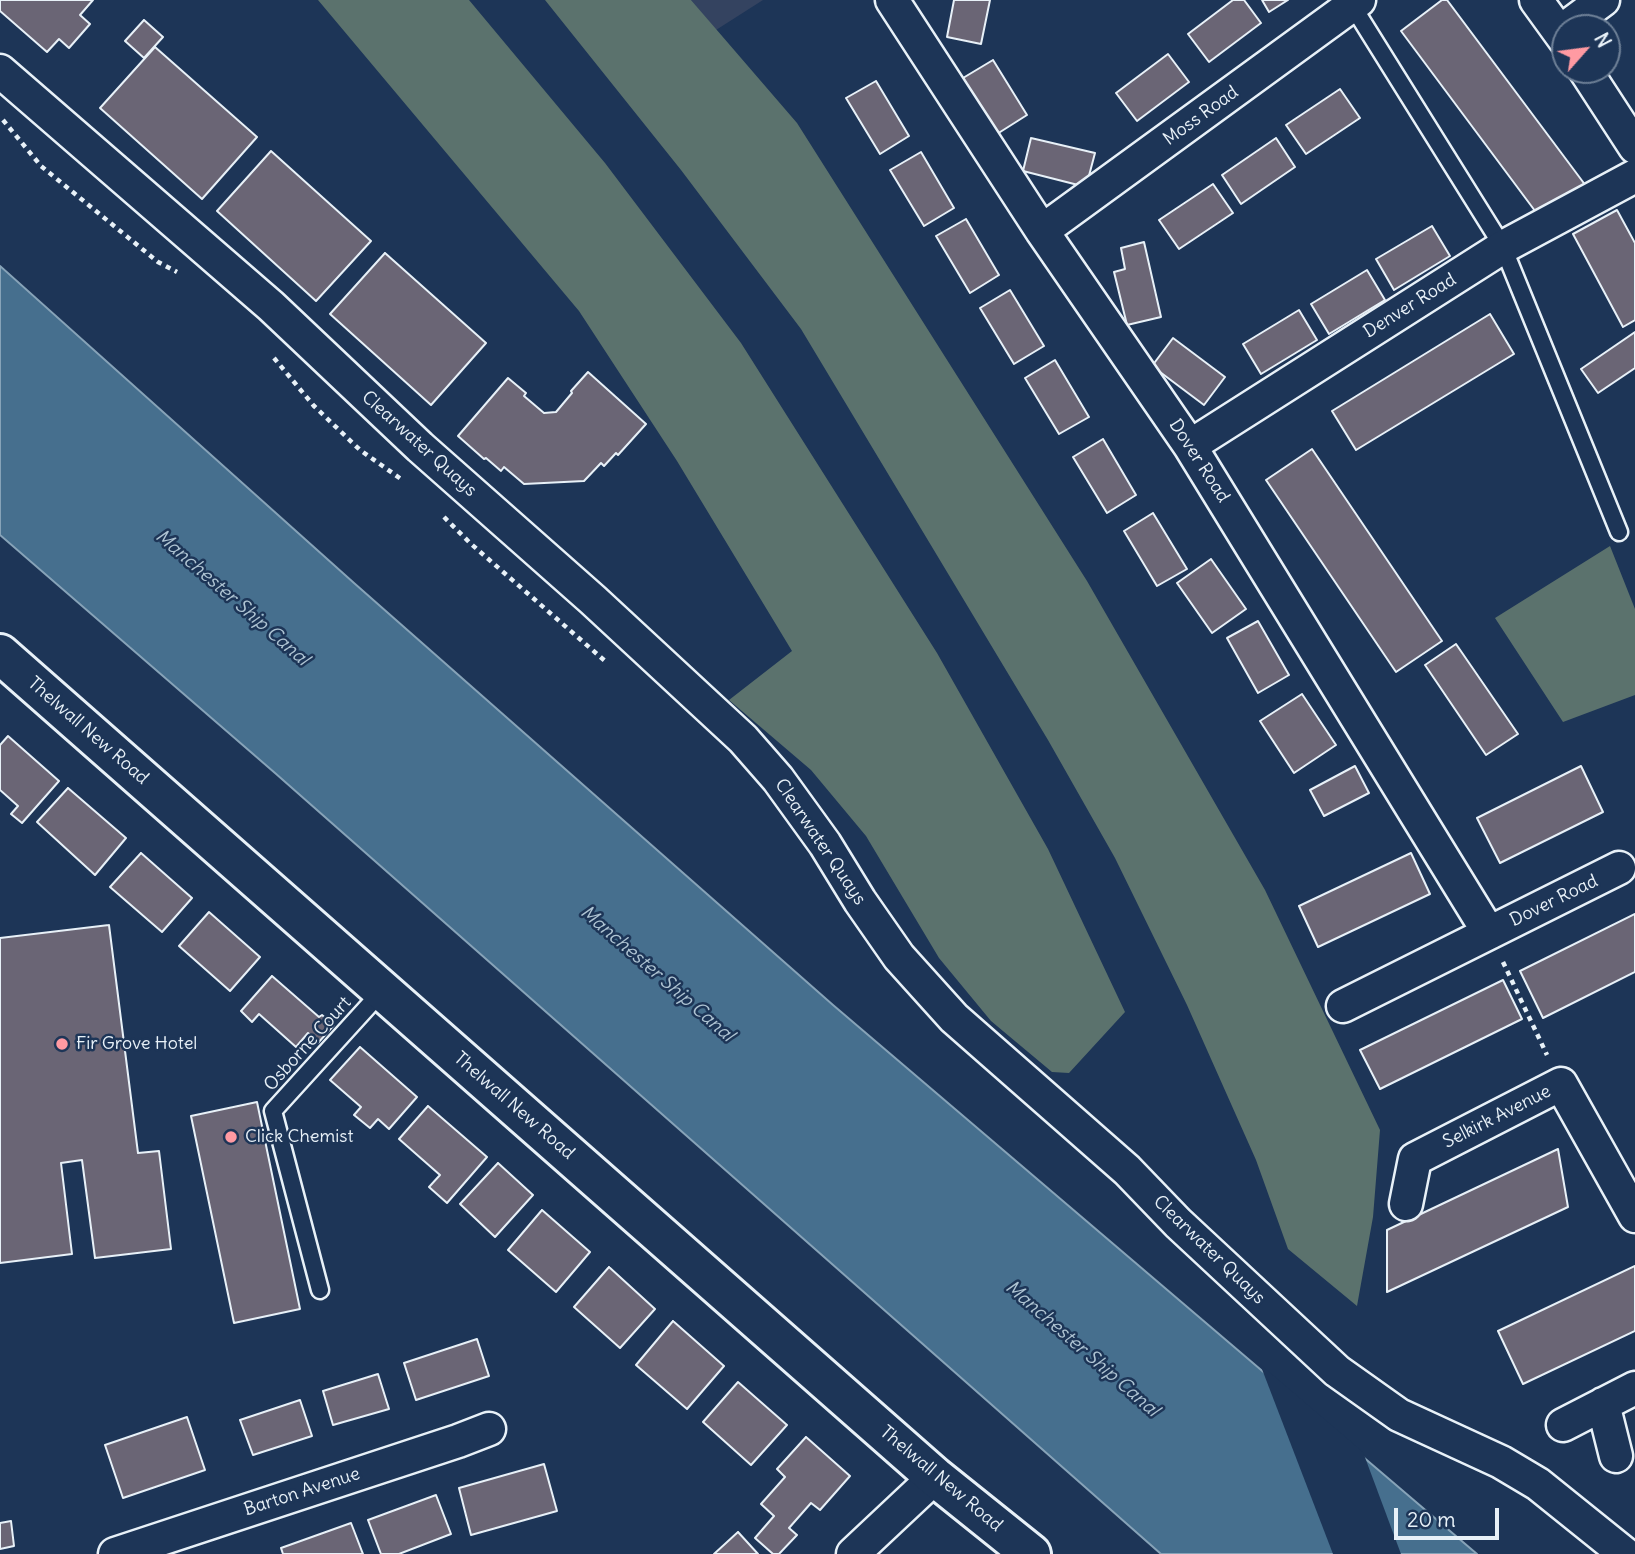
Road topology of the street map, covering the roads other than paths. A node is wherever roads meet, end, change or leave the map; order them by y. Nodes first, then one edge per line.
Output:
1 (892, 0) edge
2 (1536, 0) edge
3 (1603, 0) edge
4 (1344, 5) edge
5 (1587, 14) edge
6 (1551, 21) edge
7 (0, 71) edge
8 (1594, 84) edge
9 (1635, 147) edge
10 (1635, 176) edge
11 (1042, 231) junction
12 (1503, 247) junction
13 (1190, 446) junction
14 (1619, 532) dead end
15 (0, 654) edge
16 (1619, 868) dead end
17 (1489, 933) junction
18 (383, 990) junction
19 (1343, 1006) dead end
20 (1406, 1204) dead end
21 (1635, 1216) edge
22 (320, 1290) dead end
23 (1635, 1388) edge
24 (1603, 1404) junction
25 (1563, 1425) dead end
26 (489, 1429) dead end
27 (1616, 1456) dead end
28 (935, 1477) junction
29 (115, 1554) edge
30 (853, 1554) edge
31 (1031, 1554) edge
32 (1625, 1554) edge

1 - 11 street, Dover Road
2 - 6 street
3 - 5 street
4 - 11 street, Moss Road
4 - 12 lane
7 - 32 street, Clearwater Quays
8 - 9 street
10 - 12 street, Denver Road
11 - 13 street, Dover Road
12 - 13 street, Denver Road
12 - 14 lane
13 - 17 street, Dover Road
15 - 18 main road, Thelwall New Road
16 - 17 street, Dover Road
17 - 19 street, Dover Road
18 - 22 lane, Osborne Court
18 - 28 main road, Thelwall New Road
20 - 21 street, Selkirk Avenue
23 - 24 street
24 - 25 street
24 - 27 street
26 - 29 street, Barton Avenue
28 - 30 street
28 - 31 main road, Thelwall New Road

